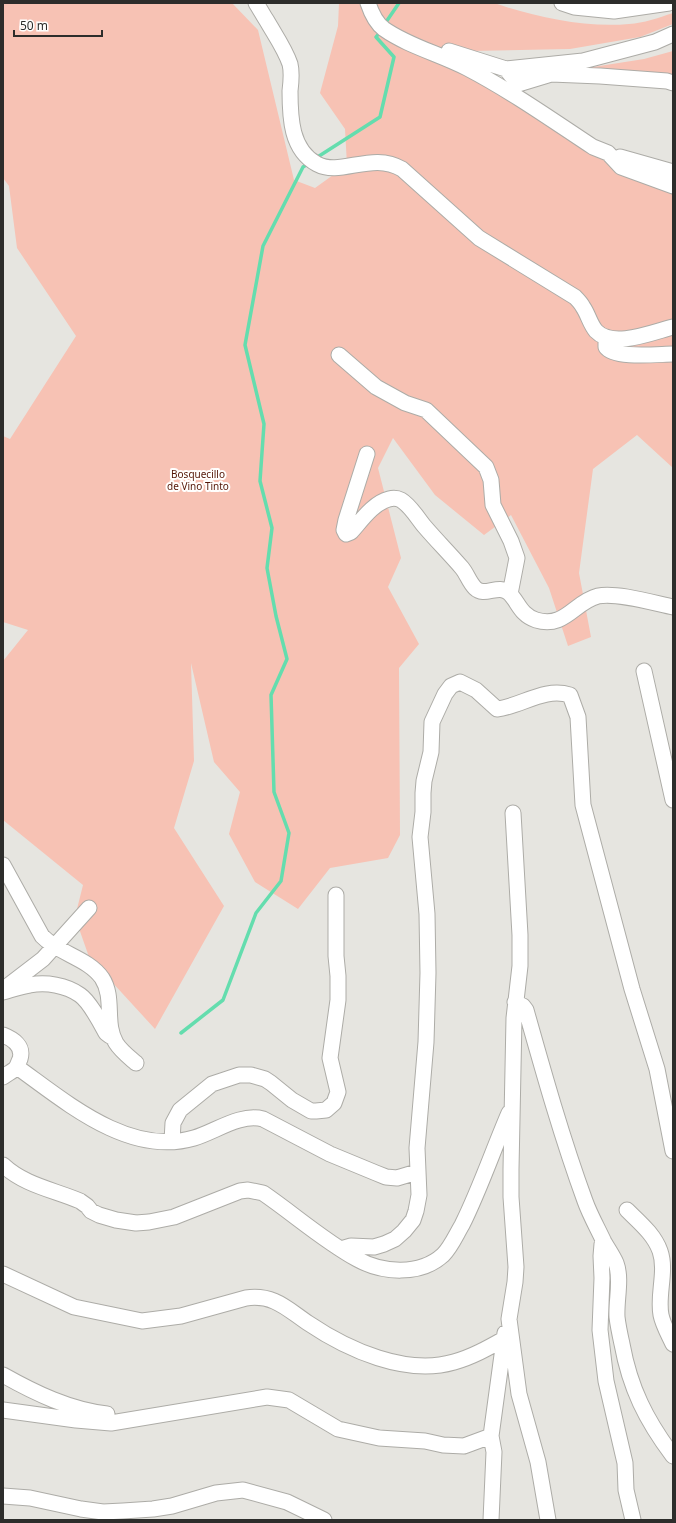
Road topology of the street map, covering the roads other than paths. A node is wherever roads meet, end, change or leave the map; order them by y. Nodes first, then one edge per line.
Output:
1 (256, 3) edge
2 (368, 3) edge
3 (562, 3) edge
4 (669, 3) edge
5 (673, 34) edge
6 (396, 36) junction
7 (506, 69) junction
8 (673, 84) edge
9 (608, 153) junction
10 (673, 172) edge
11 (673, 186) edge
12 (673, 327) edge
13 (606, 337) junction
14 (673, 354) edge
15 (340, 355) dead end
16 (367, 454) dead end
17 (510, 594) junction
18 (673, 607) edge
19 (644, 671) dead end
20 (673, 800) edge
21 (513, 813) dead end
22 (3, 865) edge
23 (336, 895) dead end
24 (89, 908) dead end
25 (54, 946) junction
26 (3, 991) edge
27 (516, 1002) junction
28 (3, 1035) edge
29 (113, 1037) junction
30 (136, 1063) dead end
31 (17, 1067) junction
32 (3, 1077) edge
33 (513, 1110) junction
34 (172, 1142) junction
35 (673, 1151) edge
36 (3, 1165) edge
37 (417, 1172) junction
38 (626, 1210) dead end
39 (604, 1242) junction
40 (341, 1250) junction
41 (3, 1274) edge
42 (509, 1319) junction
43 (504, 1339) junction
44 (673, 1344) edge
45 (3, 1375) edge
46 (3, 1410) edge
47 (135, 1419) junction
48 (491, 1436) junction
49 (673, 1456) edge
50 (3, 1496) edge
51 (324, 1520) edge
52 (491, 1520) edge
53 (548, 1520) edge
54 (633, 1520) edge

1 - 13 street
2 - 6 street
3 - 4 street
5 - 7 street
6 - 7 street
6 - 9 street
7 - 8 street
9 - 10 street
9 - 11 street
12 - 13 street
13 - 14 street
15 - 17 street
16 - 17 street
17 - 18 street
19 - 20 street
21 - 27 street
22 - 25 street
23 - 34 street
24 - 25 street
25 - 26 street
25 - 29 street
26 - 29 street
27 - 33 street
27 - 39 street
28 - 31 street
29 - 30 street
31 - 32 street
31 - 34 street
33 - 40 street
33 - 42 street
34 - 37 street
35 - 37 street
36 - 40 street
37 - 40 street
38 - 44 street
39 - 49 street
39 - 54 street
41 - 43 street
42 - 43 street
42 - 53 street
43 - 48 street
45 - 47 street
46 - 47 street
47 - 48 street
48 - 52 street
50 - 51 street

